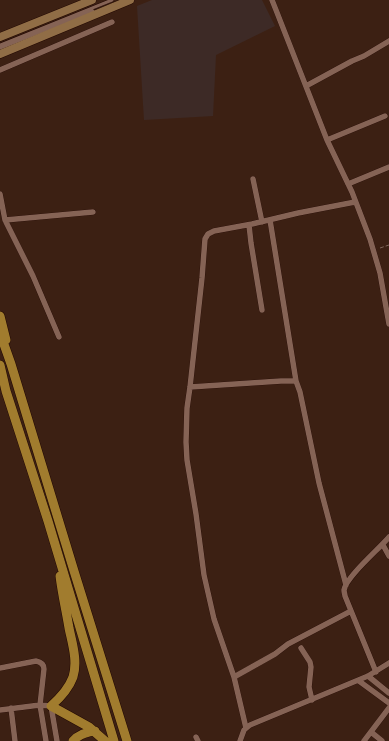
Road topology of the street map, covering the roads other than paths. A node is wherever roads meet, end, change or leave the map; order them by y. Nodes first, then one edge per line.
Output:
1 (92, 0) edge
2 (112, 0) edge
3 (120, 0) edge
4 (130, 0) edge
5 (272, 0) edge
6 (112, 22) dead end
7 (0, 37) edge
8 (389, 40) edge
9 (0, 45) edge
10 (0, 48) edge
11 (0, 54) edge
12 (0, 70) edge
13 (306, 86) junction
14 (385, 116) dead end
15 (326, 140) junction
16 (389, 167) edge
17 (253, 178) dead end
18 (348, 184) junction
19 (0, 194) edge
20 (356, 202) junction
21 (93, 212) dead end
22 (5, 220) junction
23 (270, 220) junction
24 (262, 222) junction
25 (249, 225) junction
26 (387, 297) edge
27 (262, 310) dead end
28 (0, 316) edge
29 (389, 324) edge
30 (0, 333) edge
31 (59, 336) dead end
32 (12, 364) junction
33 (0, 365) edge
34 (0, 376) edge
35 (296, 381) junction
36 (190, 387) junction
37 (6, 391) junction
38 (389, 537) edge
39 (383, 544) junction
40 (56, 547) junction
41 (389, 556) edge
42 (346, 585) junction
43 (351, 611) junction
44 (300, 648) dead end
45 (389, 663) edge
46 (0, 668) edge
47 (376, 672) junction
48 (368, 676) junction
49 (234, 677) junction
50 (358, 681) junction
51 (389, 693) edge
52 (312, 700) junction
53 (389, 703) edge
54 (40, 705) junction
55 (51, 706) junction
56 (11, 708) junction
57 (389, 708) edge
58 (0, 710) edge
59 (246, 728) junction
60 (95, 731) junction
61 (370, 732) junction
62 (15, 741) edge
63 (46, 741) edge
64 (57, 741) edge
65 (73, 741) edge
66 (105, 741) edge
67 (114, 741) edge
68 (127, 741) edge
69 (240, 741) edge
70 (364, 741) edge
71 (382, 741) edge

1 - 7 main road
2 - 9 lane
3 - 10 lane
4 - 11 main road
5 - 13 street
6 - 12 street
8 - 13 street
13 - 15 street
14 - 15 street
15 - 18 street
16 - 18 street
17 - 24 street
18 - 20 street
19 - 22 street
20 - 23 street
20 - 26 street
21 - 22 street
22 - 31 street
23 - 24 street
23 - 35 street
24 - 25 street
25 - 27 street
25 - 36 street
26 - 29 street
28 - 32 highway
30 - 32 highway
32 - 68 highway
33 - 37 highway
34 - 37 highway
35 - 36 street
35 - 42 street
36 - 49 street
37 - 40 highway
38 - 39 street
39 - 41 street
39 - 42 street
40 - 55 highway
40 - 67 highway
42 - 43 street
43 - 47 street
43 - 49 street
44 - 52 street
45 - 47 street
46 - 54 street
47 - 48 street
48 - 50 street
48 - 51 street
49 - 59 street
50 - 52 street
50 - 53 street
52 - 59 street
54 - 55 street
54 - 56 street
54 - 63 street
55 - 60 highway
55 - 64 street
56 - 58 street
56 - 62 street
57 - 61 street
59 - 69 street
60 - 65 highway
60 - 66 highway
61 - 70 street
61 - 71 street

